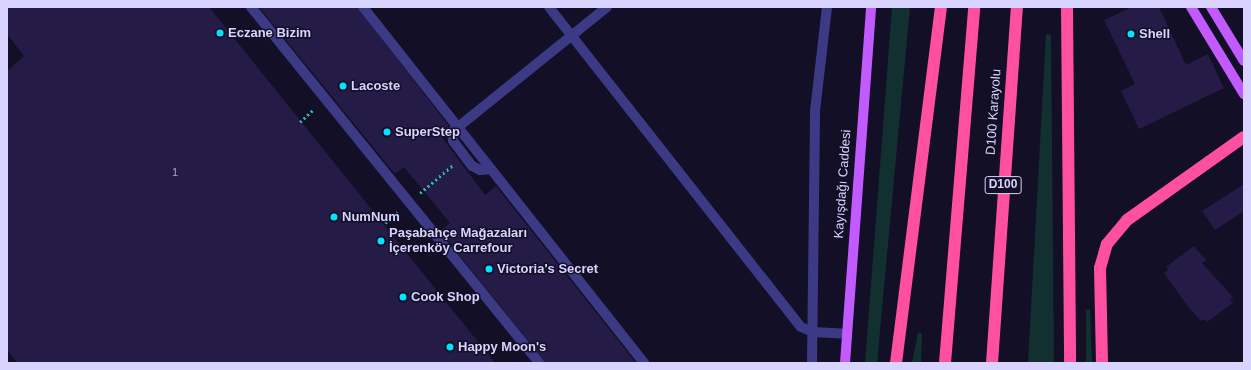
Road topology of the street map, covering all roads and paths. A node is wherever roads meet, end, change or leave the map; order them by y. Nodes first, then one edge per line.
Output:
1 (251, 7) edge
2 (363, 7) edge
3 (549, 7) edge
4 (607, 7) edge
5 (827, 7) edge
6 (871, 7) edge
7 (941, 7) edge
8 (974, 7) edge
9 (1017, 7) edge
10 (1067, 7) edge
11 (1191, 7) edge
12 (1211, 7) edge
13 (570, 37) junction
14 (1244, 61) edge
15 (1244, 94) edge
16 (326, 100) junction
17 (300, 122) dead end
18 (457, 126) junction
19 (1244, 137) edge
20 (464, 156) junction
21 (491, 169) junction
22 (409, 203) junction
23 (945, 327) junction
24 (813, 332) junction
25 (846, 334) junction
26 (538, 363) edge
27 (644, 363) edge
28 (812, 363) edge
29 (845, 363) edge
30 (896, 363) edge
31 (939, 363) edge
32 (944, 363) edge
33 (992, 363) edge
34 (1070, 363) edge
35 (1102, 363) edge

1 - 16 street
2 - 18 street
3 - 13 street
4 - 13 street
5 - 24 street
6 - 25 main road, Kayışdağı Caddesi
7 - 30 highway
8 - 23 highway
9 - 33 highway, D100 Karayolu / D100
10 - 34 highway
11 - 15 main road
12 - 14 main road
13 - 18 street
13 - 24 street
16 - 17 path
16 - 22 street
18 - 20 street
18 - 21 street
19 - 35 highway
20 - 21 street
20 - 22 path
21 - 27 street
22 - 26 street
23 - 31 highway
23 - 32 highway
24 - 25 street
24 - 28 street
25 - 29 main road, Kayışdağı Caddesi

